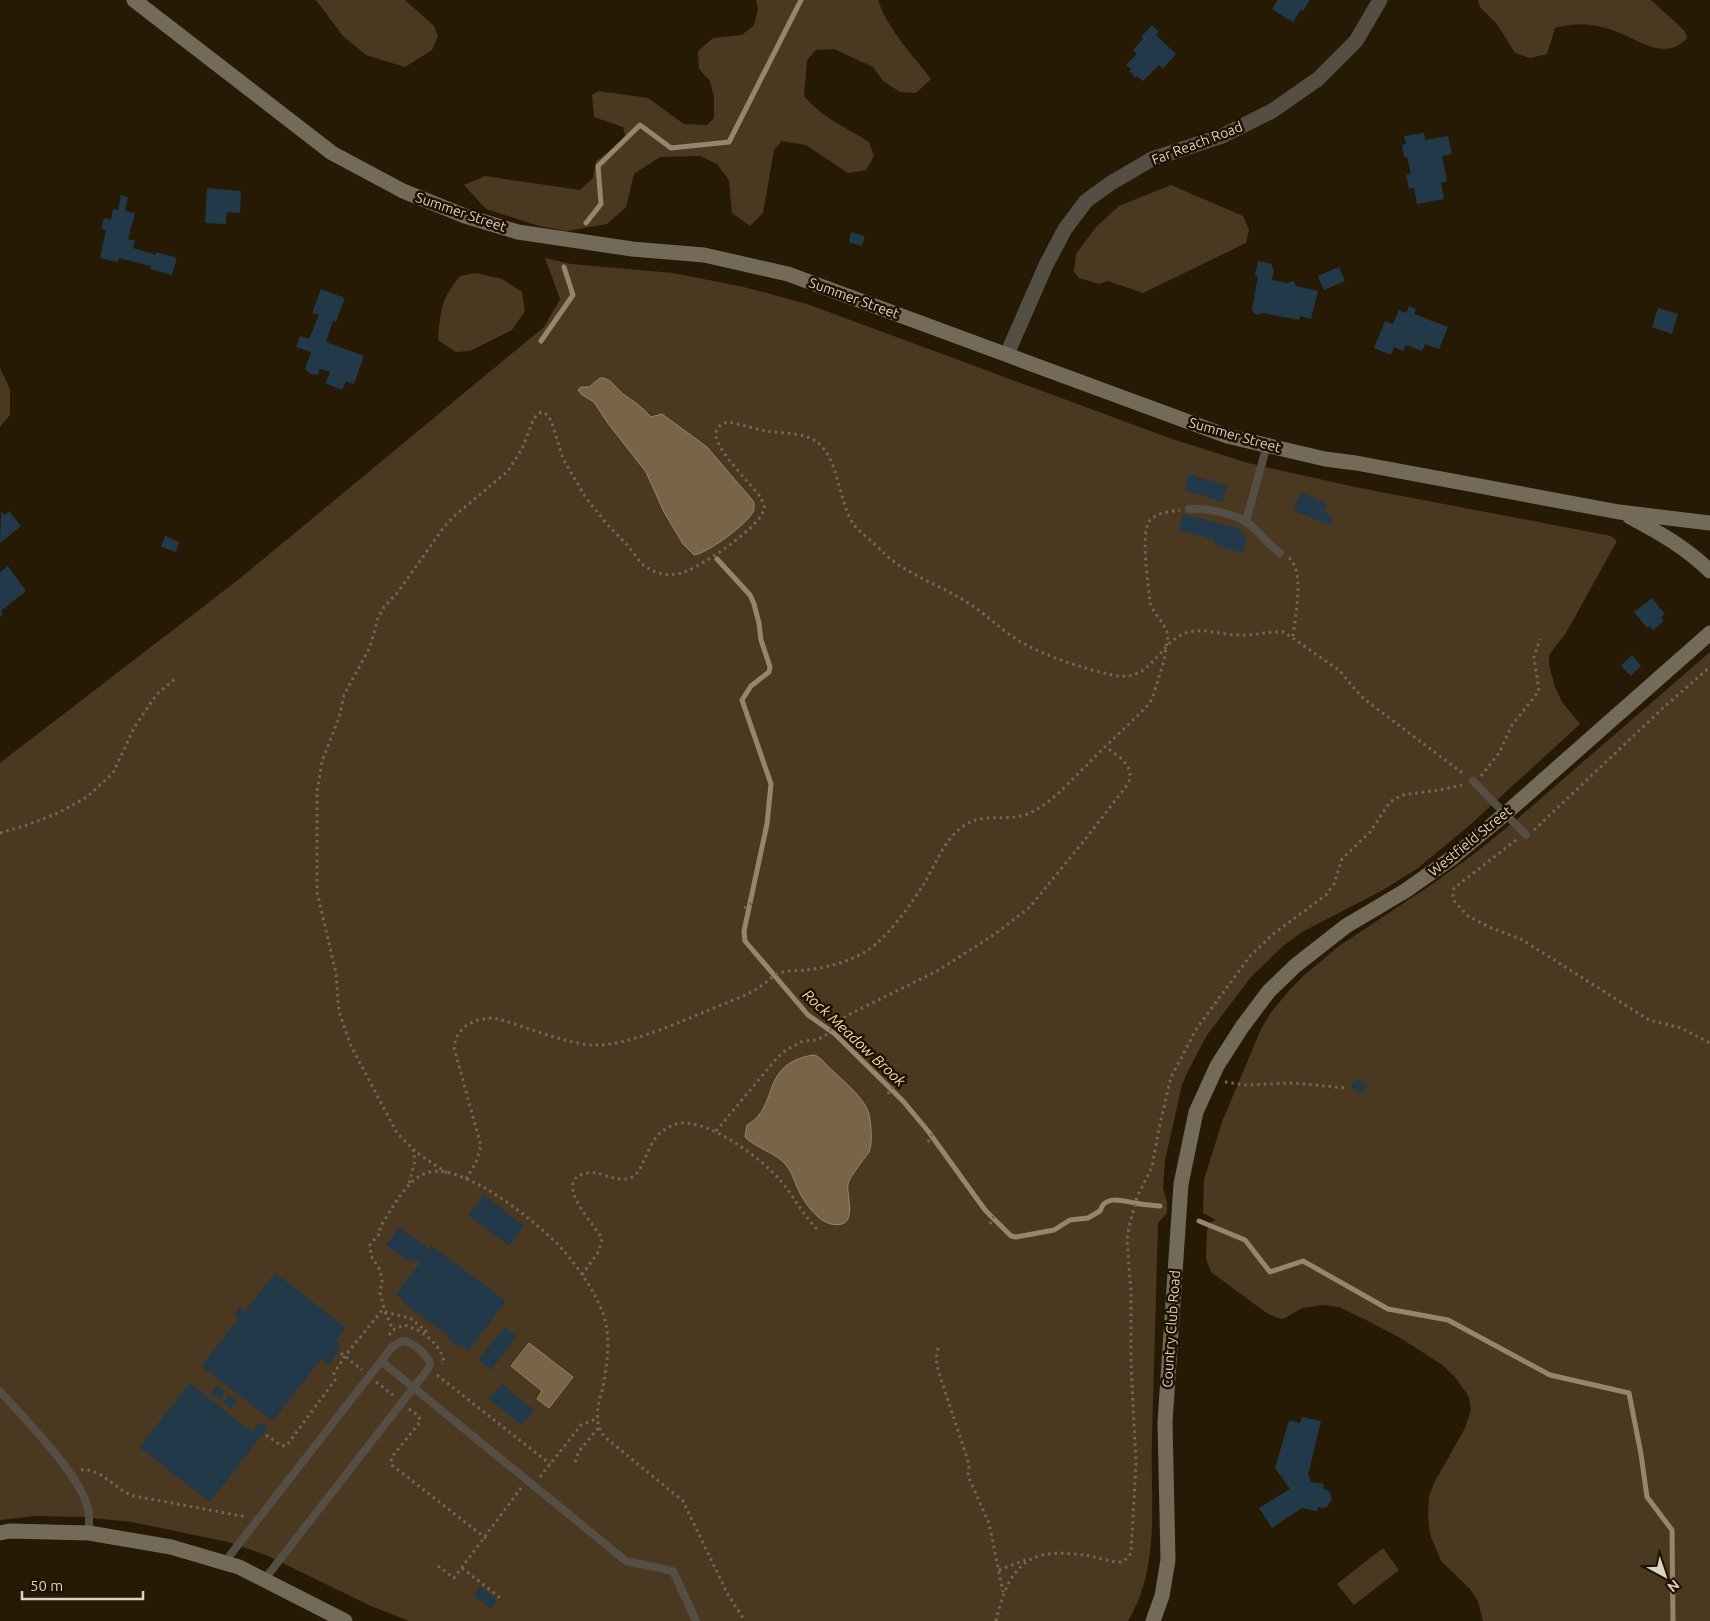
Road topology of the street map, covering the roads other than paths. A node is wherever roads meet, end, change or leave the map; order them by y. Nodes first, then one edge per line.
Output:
1 (134, 0) edge
2 (1380, 0) edge
3 (1008, 354) junction
4 (1267, 445) junction
5 (1189, 509) road end
6 (1619, 512) junction
7 (1246, 521) junction
8 (1710, 523) edge
9 (1280, 553) road end
10 (1710, 570) edge
11 (1710, 633) edge
12 (1473, 781) road end
13 (1505, 814) junction
14 (1526, 835) road end
15 (1231, 1045) joint
16 (381, 1361) junction
17 (414, 1387) junction
18 (0, 1391) edge
19 (89, 1532) junction
20 (0, 1533) edge
21 (224, 1563) junction
22 (264, 1580) junction
23 (346, 1621) edge
24 (696, 1621) edge
25 (1153, 1621) edge

1 - 3 main road, Summer Street
2 - 3 street, Far Reach Road
3 - 4 main road, Summer Street
4 - 6 main road, Summer Street
4 - 7 lane
5 - 7 lane
6 - 8 main road, Summer Street
6 - 10 main road, Summer Street
7 - 9 lane
11 - 13 main road, Westfield Street
12 - 13 lane
13 - 14 lane
13 - 15 main road, Westfield Street
15 - 25 main road, Country Club Road
16 - 17 lane
16 - 17 lane
16 - 21 lane
17 - 22 lane
17 - 24 lane
18 - 19 lane
19 - 20 main road
19 - 21 main road
21 - 22 main road
22 - 23 main road

